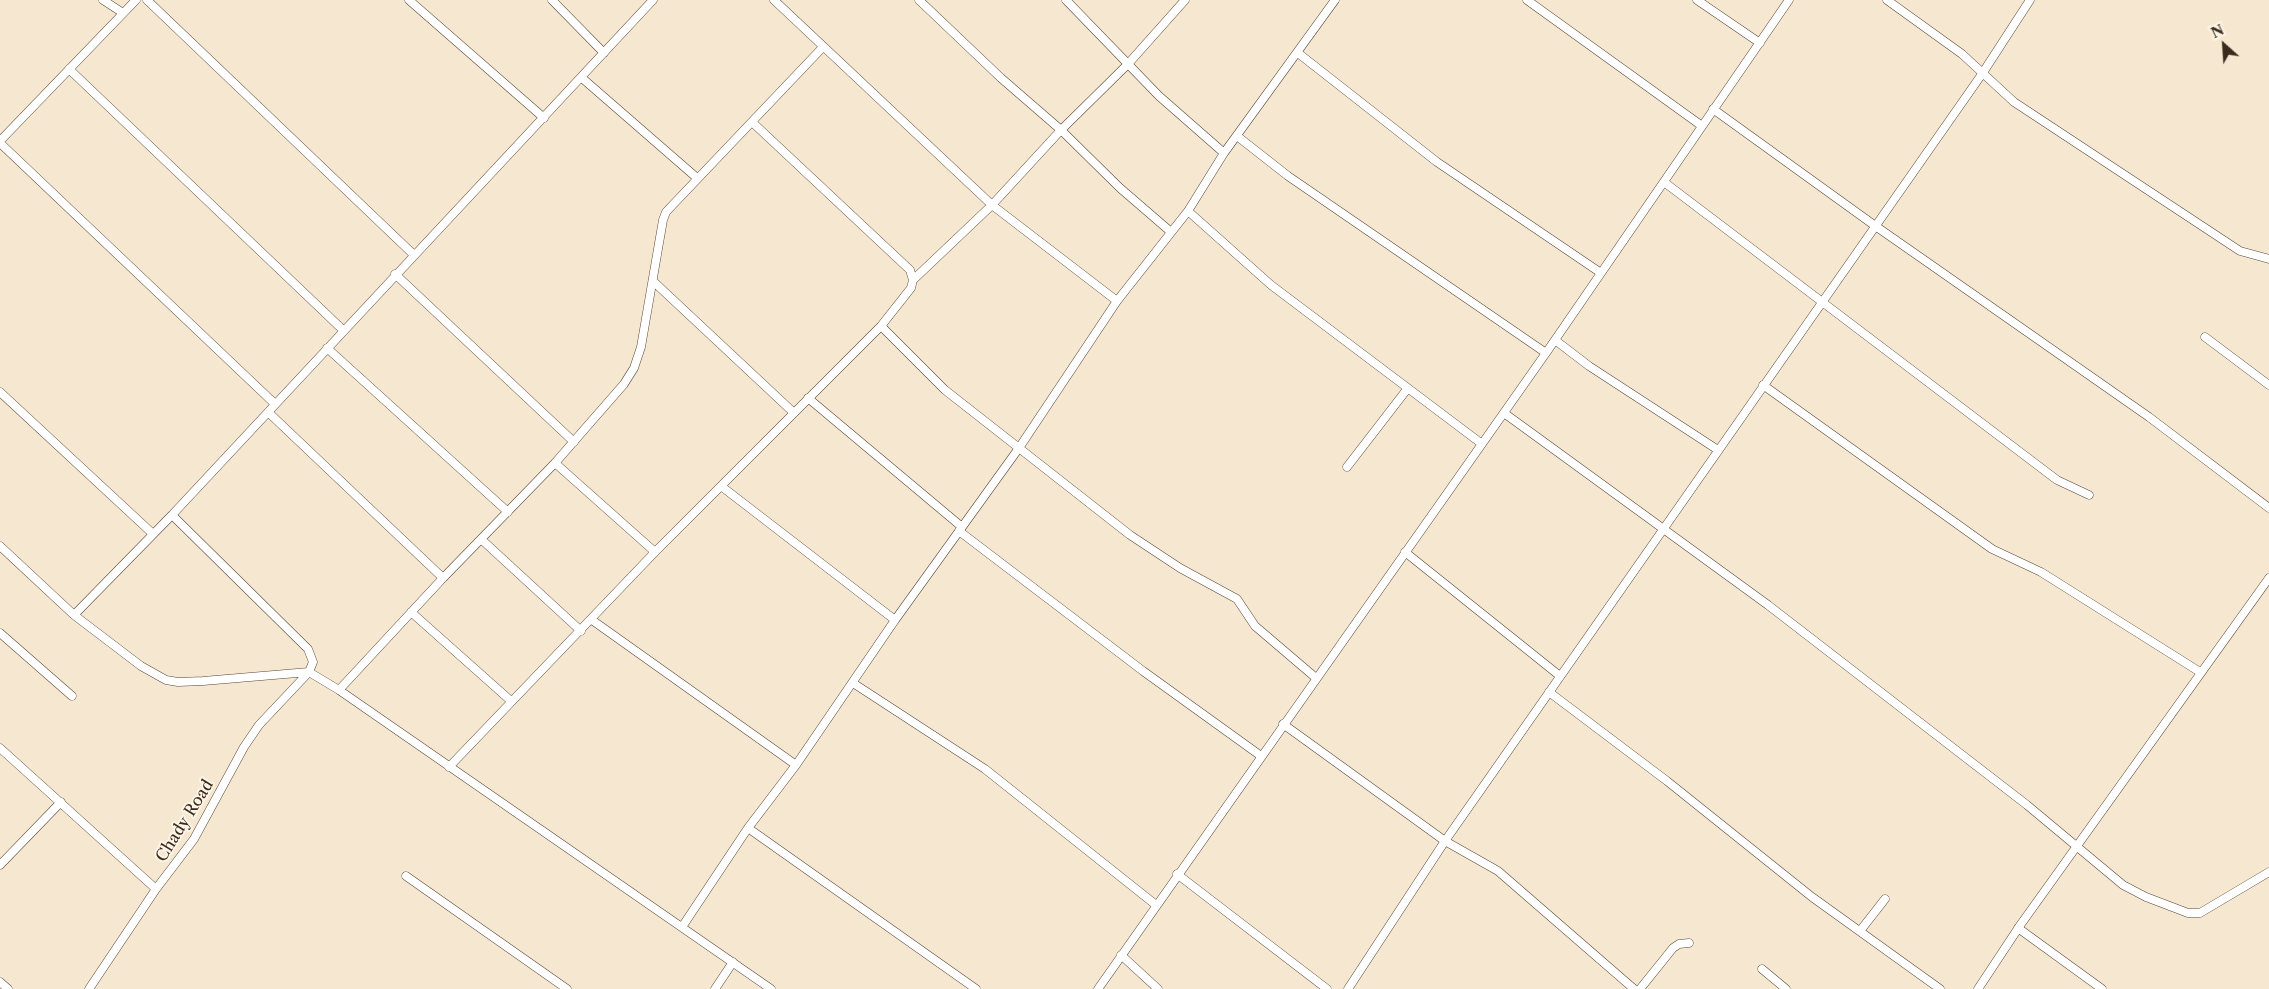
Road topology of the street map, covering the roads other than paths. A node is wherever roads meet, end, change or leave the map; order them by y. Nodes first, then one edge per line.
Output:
1 (103, 0) edge
2 (136, 0) edge
3 (147, 0) edge
4 (409, 0) edge
5 (552, 0) edge
6 (653, 0) edge
7 (774, 0) edge
8 (919, 0) edge
9 (1066, 0) edge
10 (1186, 0) edge
11 (1335, 0) edge
12 (1527, 0) edge
13 (1697, 0) edge
14 (1789, 0) edge
15 (1888, 0) edge
16 (2030, 0) edge
17 (123, 13) junction
18 (1760, 43) junction
19 (823, 47) junction
20 (604, 53) junction
21 (1298, 53) junction
22 (1128, 64) junction
23 (70, 69) junction
24 (1982, 74) junction
25 (582, 78) junction
26 (1713, 109) junction
27 (544, 118) junction
28 (752, 122) junction
29 (1702, 126) junction
30 (1061, 130) junction
31 (1236, 136) junction
32 (0, 142) edge
33 (1224, 153) junction
34 (697, 178) junction
35 (1664, 182) junction
36 (992, 205) junction
37 (1188, 211) junction
38 (1874, 226) junction
39 (1171, 232) junction
40 (414, 255) junction
41 (2268, 258) edge
42 (1601, 273) junction
43 (395, 274) junction
44 (913, 280) junction
45 (654, 282) junction
46 (1117, 300) junction
47 (1821, 301) junction
48 (881, 326) junction
49 (342, 330) junction
50 (2205, 337) dead end
51 (1555, 340) junction
52 (326, 348) junction
53 (1546, 353) junction
54 (2269, 384) edge
55 (1763, 385) junction
56 (1408, 388) junction
57 (0, 392) edge
58 (808, 398) junction
59 (275, 404) junction
60 (268, 412) junction
61 (794, 413) junction
62 (1504, 413) junction
63 (574, 442) junction
64 (1482, 444) junction
65 (1018, 448) junction
66 (1718, 450) junction
67 (555, 463) junction
68 (1347, 468) dead end
69 (721, 486) junction
70 (2089, 495) dead end
71 (2269, 508) edge
72 (508, 512) junction
73 (172, 515) junction
74 (961, 529) junction
75 (1664, 530) junction
76 (153, 534) junction
77 (481, 539) junction
78 (0, 546) edge
79 (655, 552) junction
80 (1405, 552) junction
81 (443, 578) junction
82 (2269, 578) edge
83 (411, 612) junction
84 (74, 615) junction
85 (592, 620) junction
86 (895, 620) junction
87 (581, 631) junction
88 (0, 633) edge
89 (309, 672) junction
90 (2200, 672) junction
91 (1560, 676) junction
92 (1316, 678) junction
93 (853, 683) junction
94 (339, 690) junction
95 (1549, 692) junction
96 (72, 696) dead end
97 (511, 701) junction
98 (1283, 724) junction
99 (0, 748) edge
100 (1261, 756) junction
101 (796, 765) junction
102 (450, 767) junction
103 (61, 802) junction
104 (748, 828) junction
105 (1445, 841) junction
106 (2076, 848) junction
107 (0, 865) edge
108 (2269, 872) edge
109 (1177, 874) junction
110 (406, 876) dead end
111 (156, 889) junction
112 (1885, 899) dead end
113 (1156, 905) junction
114 (682, 926) junction
115 (2018, 928) junction
116 (1860, 931) junction
117 (1689, 943) dead end
118 (1121, 955) junction
119 (733, 962) junction
120 (1762, 969) dead end
121 (0, 982) edge
122 (91, 986) edge
123 (8, 989) edge
124 (100, 989) edge
125 (567, 989) edge
126 (715, 989) edge
127 (771, 989) edge
128 (976, 989) edge
129 (1098, 989) edge
130 (1158, 989) edge
131 (1327, 989) edge
132 (1348, 989) edge
133 (1634, 989) edge
134 (1640, 989) edge
135 (1786, 989) edge
136 (1940, 989) edge
137 (1978, 989) edge
138 (2102, 989) edge

1 - 17 street
2 - 17 street
3 - 40 street
4 - 27 street
5 - 20 street
6 - 20 street
7 - 19 street
8 - 30 street
9 - 22 street
10 - 22 street
11 - 21 street
12 - 29 street
13 - 18 street
14 - 18 street
15 - 24 street
16 - 24 street
17 - 23 street
18 - 26 street
19 - 28 street
19 - 36 street
20 - 25 street
21 - 31 street
21 - 42 street
22 - 30 street
22 - 33 street
23 - 32 street
23 - 49 street
24 - 38 street
24 - 41 street
25 - 27 street
25 - 34 street
26 - 29 street
26 - 38 street
27 - 40 street
28 - 34 street
28 - 44 street
29 - 35 street
30 - 36 street
30 - 39 street
31 - 33 street
31 - 53 street
32 - 59 street
33 - 37 street
34 - 45 street
35 - 42 street
35 - 47 street
36 - 44 street
36 - 46 street
37 - 39 street
37 - 56 street
38 - 47 street
38 - 71 street
39 - 46 street
40 - 43 street
42 - 51 street
43 - 49 street
43 - 63 street
44 - 48 street
45 - 61 street
45 - 63 street
46 - 65 street
47 - 55 street
47 - 70 street
48 - 58 street
48 - 65 street
49 - 52 street
50 - 54 street
51 - 53 street
51 - 66 street
52 - 59 street
52 - 72 street
53 - 62 street
55 - 66 street
55 - 90 street
56 - 64 street
56 - 68 street
57 - 76 street
58 - 61 street
58 - 74 street
59 - 60 street
60 - 73 street
60 - 81 street
61 - 69 street
62 - 64 street
62 - 75 street
63 - 67 street
64 - 80 street
65 - 74 street
65 - 92 street
66 - 75 street
67 - 72 street
67 - 79 street
69 - 79 street
69 - 86 street
72 - 77 street
73 - 76 street
73 - 89 street
74 - 86 street
74 - 100 street
75 - 91 street
75 - 106 street
76 - 84 street
77 - 81 street
77 - 87 street
78 - 84 street
79 - 85 street
80 - 91 street
80 - 92 street
81 - 83 street
82 - 90 street
83 - 94 street
83 - 97 street
84 - 89 street
85 - 87 street
85 - 101 street
86 - 93 street
87 - 97 street
88 - 96 street
89 - 94 street
89 - 111 street, Chady Road
90 - 106 street
91 - 95 street
92 - 98 street
93 - 101 street
93 - 113 street
94 - 102 street
95 - 105 street
95 - 116 street
97 - 102 street
98 - 100 street
98 - 105 street
99 - 103 street
100 - 109 street
101 - 104 street
102 - 114 street
103 - 107 street
103 - 111 street
104 - 114 street
104 - 128 street
105 - 132 street
105 - 133 street
106 - 108 street
106 - 115 street
109 - 113 street
109 - 131 street
110 - 125 street
111 - 122 street, Chady Road
112 - 116 street
113 - 118 street
114 - 119 street
115 - 137 street
115 - 138 street
116 - 136 street
117 - 134 street
118 - 129 street
118 - 130 street
119 - 126 street
119 - 127 street
120 - 135 street
121 - 123 street
122 - 124 street

